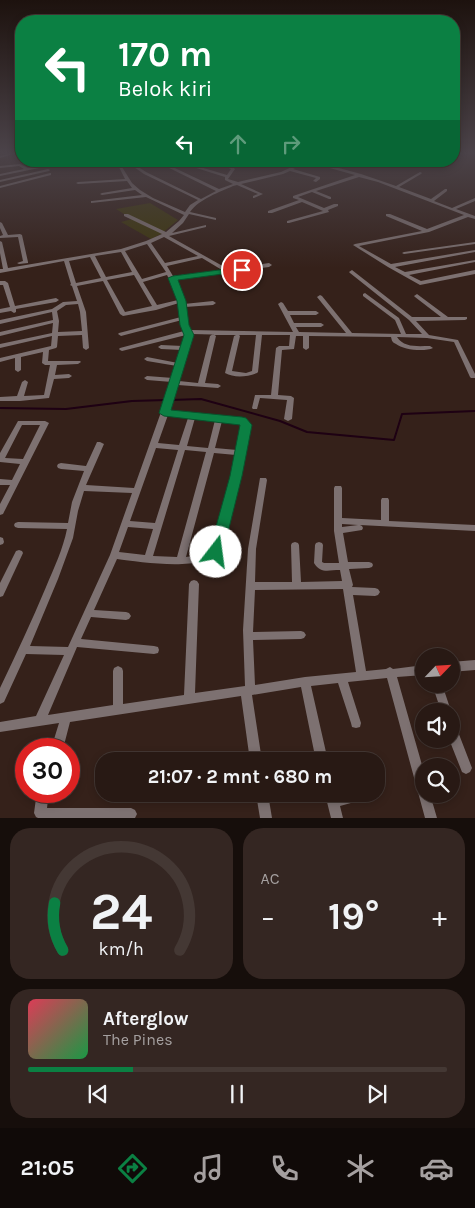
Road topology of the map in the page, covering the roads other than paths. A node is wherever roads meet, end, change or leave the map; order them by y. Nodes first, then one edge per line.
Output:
1 (114, 192) edge
2 (142, 192) edge
3 (185, 192) edge
4 (218, 192) edge
5 (257, 192) edge
6 (309, 192) edge
7 (315, 192) edge
8 (407, 192) edge
9 (443, 192) edge
10 (102, 194) dead end
11 (149, 196) junction
12 (254, 198) dead end
13 (328, 199) dead end
14 (475, 199) edge
15 (201, 200) junction
16 (301, 201) junction
17 (431, 201) junction
18 (92, 202) dead end
19 (336, 205) dead end
20 (453, 209) junction
21 (324, 210) junction
22 (270, 212) dead end
23 (186, 213) junction
24 (388, 214) dead end
25 (126, 215) dead end
26 (469, 216) junction
27 (475, 218) edge
28 (214, 219) dead end
29 (289, 222) dead end
30 (0, 223) edge
31 (204, 226) dead end
32 (427, 231) junction
33 (165, 235) junction
34 (6, 236) junction
35 (0, 237) edge
36 (0, 242) edge
37 (148, 242) junction
38 (475, 243) edge
39 (444, 246) junction
40 (122, 250) junction
41 (475, 251) edge
42 (404, 252) dead end
43 (455, 254) junction
44 (92, 256) junction
45 (202, 256) junction
46 (66, 260) junction
47 (475, 262) edge
48 (468, 263) junction
49 (26, 264) junction
50 (164, 265) junction
51 (269, 265) dead end
52 (390, 266) junction
53 (4, 267) edge
54 (475, 267) edge
55 (0, 271) edge
56 (228, 272) junction
57 (352, 272) dead end
58 (475, 272) edge
59 (136, 273) junction
60 (404, 274) junction
61 (171, 276) junction
62 (104, 279) junction
63 (140, 281) junction
64 (0, 283) edge
65 (73, 284) junction
66 (365, 295) dead end
67 (417, 296) dead end
68 (320, 297) dead end
69 (56, 300) dead end
70 (80, 302) junction
71 (213, 303) dead end
72 (182, 304) junction
73 (281, 304) dead end
74 (156, 308) junction
75 (13, 309) junction
76 (54, 310) junction
77 (0, 311) edge
78 (286, 313) junction
79 (316, 313) dead end
80 (184, 318) junction
81 (446, 318) junction
82 (465, 318) dead end
83 (15, 319) junction
84 (411, 319) junction
85 (0, 322) edge
86 (56, 322) junction
87 (293, 325) junction
88 (321, 325) dead end
89 (84, 333) junction
90 (188, 333) junction
91 (0, 334) edge
92 (55, 334) junction
93 (121, 334) dead end
94 (295, 334) junction
95 (306, 334) junction
96 (259, 335) junction
97 (351, 335) junction
98 (404, 335) junction
99 (213, 336) junction
100 (237, 336) junction
101 (393, 336) junction
102 (427, 336) junction
103 (0, 346) edge
104 (161, 347) dead end
105 (86, 348) dead end
106 (185, 348) junction
107 (306, 348) dead end
108 (430, 348) dead end
109 (46, 349) junction
110 (122, 349) dead end
111 (18, 356) junction
112 (147, 359) dead end
113 (0, 360) edge
114 (78, 362) dead end
115 (54, 363) junction
116 (180, 366) junction
117 (18, 370) dead end
118 (69, 376) dead end
119 (52, 377) junction
120 (473, 377) dead end
121 (147, 378) dead end
122 (175, 381) junction
123 (26, 382) dead end
124 (201, 385) junction
125 (218, 386) dead end
126 (274, 397) junction
127 (0, 399) edge
128 (20, 399) junction
129 (168, 405) junction
130 (255, 408) dead end
131 (192, 416) junction
132 (219, 419) junction
133 (288, 419) dead end
134 (100, 444) dead end
135 (153, 446) junction
136 (182, 448) junction
137 (211, 451) junction
138 (239, 454) junction
139 (0, 460) edge
140 (26, 462) junction
141 (61, 466) dead end
142 (87, 469) junction
143 (263, 480) dead end
144 (0, 482) edge
145 (15, 483) junction
146 (82, 488) junction
147 (338, 488) dead end
148 (137, 490) junction
149 (385, 500) dead end
150 (1, 508) edge
151 (386, 523) junction
152 (18, 524) dead end
153 (125, 524) junction
154 (72, 526) junction
155 (158, 526) junction
156 (338, 526) junction
157 (358, 528) dead end
158 (475, 528) edge
159 (295, 545) dead end
160 (319, 545) dead end
161 (19, 553) dead end
162 (114, 555) junction
163 (148, 559) junction
164 (181, 560) junction
165 (369, 565) dead end
166 (343, 567) junction
167 (194, 584) dead end
168 (251, 586) junction
169 (297, 586) junction
170 (348, 588) junction
171 (375, 592) dead end
172 (0, 593) edge
173 (88, 614) junction
174 (126, 616) dead end
175 (301, 635) dead end
176 (248, 636) junction
177 (73, 647) junction
178 (24, 650) junction
179 (154, 650) dead end
180 (475, 665) edge
181 (460, 666) edge
182 (118, 671) dead end
183 (415, 671) edge
184 (390, 672) junction
185 (362, 676) junction
186 (341, 678) junction
187 (304, 682) junction
188 (248, 690) junction
189 (0, 699) edge
190 (189, 699) junction
191 (118, 709) junction
192 (66, 717) junction
193 (40, 720) junction
194 (356, 723) dead end
195 (0, 727) edge
196 (61, 738) edge
197 (458, 748) edge
198 (255, 752) edge
199 (320, 752) edge
200 (466, 768) dead end
201 (263, 802) edge
202 (333, 802) edge
203 (41, 803) edge
204 (131, 814) dead end
205 (266, 818) edge
206 (337, 818) edge
207 (431, 818) edge

1 - 10 street
2 - 11 street
3 - 15 street
4 - 15 street
5 - 12 street
6 - 16 street
7 - 13 street
8 - 17 street
9 - 17 street
11 - 18 street
11 - 23 street
14 - 20 street
15 - 23 street
16 - 21 street
16 - 22 street
17 - 20 street
19 - 21 street
20 - 26 street
21 - 29 street
23 - 28 street
23 - 33 street
24 - 32 street
25 - 33 street
26 - 27 street
26 - 32 street
30 - 34 street
31 - 33 street
32 - 52 street
33 - 37 street
33 - 45 street
34 - 35 street
34 - 49 street
36 - 53 street
37 - 40 street
37 - 50 street
38 - 39 street
39 - 42 street
39 - 43 street
40 - 44 street
40 - 59 street
41 - 43 street
43 - 48 street
43 - 52 street
44 - 46 street
44 - 62 street
45 - 50 street
45 - 56 street
46 - 49 street
46 - 65 street
47 - 48 street
48 - 54 street
48 - 60 street
49 - 53 street
50 - 61 street
51 - 56 street
52 - 60 street
53 - 55 street
56 - 61 street
57 - 84 street
58 - 60 street
59 - 62 street
59 - 63 street
61 - 63 street
61 - 72 street
62 - 65 street
62 - 74 street
63 - 74 street
64 - 75 street
65 - 70 street
66 - 98 street
67 - 81 street
68 - 97 street
69 - 75 street
70 - 76 street
70 - 89 street
71 - 72 street
72 - 74 street
72 - 80 street
73 - 78 street
75 - 77 street
75 - 83 street
76 - 83 street
76 - 86 street
78 - 79 street
78 - 87 street
80 - 90 street
80 - 93 street
81 - 82 street
81 - 84 street
83 - 85 street
84 - 102 street
86 - 91 street
86 - 92 street
87 - 88 street
87 - 94 street
89 - 92 street
89 - 105 street
90 - 96 street
90 - 99 street
90 - 106 street
90 - 110 street
92 - 103 street
92 - 109 street
94 - 95 street
94 - 96 street
94 - 126 street
95 - 97 street
95 - 107 street
96 - 100 street
96 - 100 street
97 - 101 street
98 - 101 street
98 - 102 street
99 - 100 street
99 - 124 street
101 - 108 street
102 - 120 street
104 - 106 street
106 - 116 street
109 - 111 street
109 - 115 street
111 - 113 street
111 - 117 street
112 - 116 street
114 - 115 street
115 - 119 street
116 - 122 street
118 - 119 street
119 - 128 street
121 - 122 street
122 - 124 street
122 - 129 street
123 - 128 street
124 - 125 street
126 - 130 street
126 - 133 street
127 - 128 street
129 - 131 street
129 - 135 street
131 - 132 street
131 - 136 street
132 - 137 street
132 - 138 street
134 - 142 street
135 - 136 street
135 - 148 street
136 - 137 street
136 - 155 street
137 - 138 street
137 - 164 street
138 - 164 street
139 - 140 street
139 - 140 street
140 - 145 street
141 - 142 street
142 - 146 street
143 - 168 street
144 - 145 street
145 - 150 street
146 - 148 street
146 - 154 street
147 - 156 street
148 - 153 street
149 - 151 street
151 - 156 street
151 - 158 street
152 - 154 street
153 - 155 street
153 - 162 street
154 - 178 street
155 - 163 street
156 - 157 street
156 - 166 street
159 - 169 street
160 - 166 street
161 - 172 street
162 - 163 street
162 - 173 street
163 - 164 street
165 - 166 street
166 - 170 street
167 - 190 street
168 - 169 street
168 - 176 street
169 - 170 street
170 - 171 street
170 - 185 street
173 - 174 street
173 - 177 street
175 - 176 street
176 - 188 street
177 - 178 street
177 - 179 street
177 - 193 street
178 - 189 street
180 - 181 street
182 - 191 street
183 - 184 street
184 - 185 street
184 - 207 street
185 - 186 street
186 - 187 street
186 - 194 street
187 - 188 street
187 - 199 street
188 - 190 street
188 - 198 street
190 - 191 street
191 - 192 street
192 - 193 street
192 - 196 street
193 - 195 street
197 - 200 street
201 - 205 street
202 - 206 street
203 - 204 street

